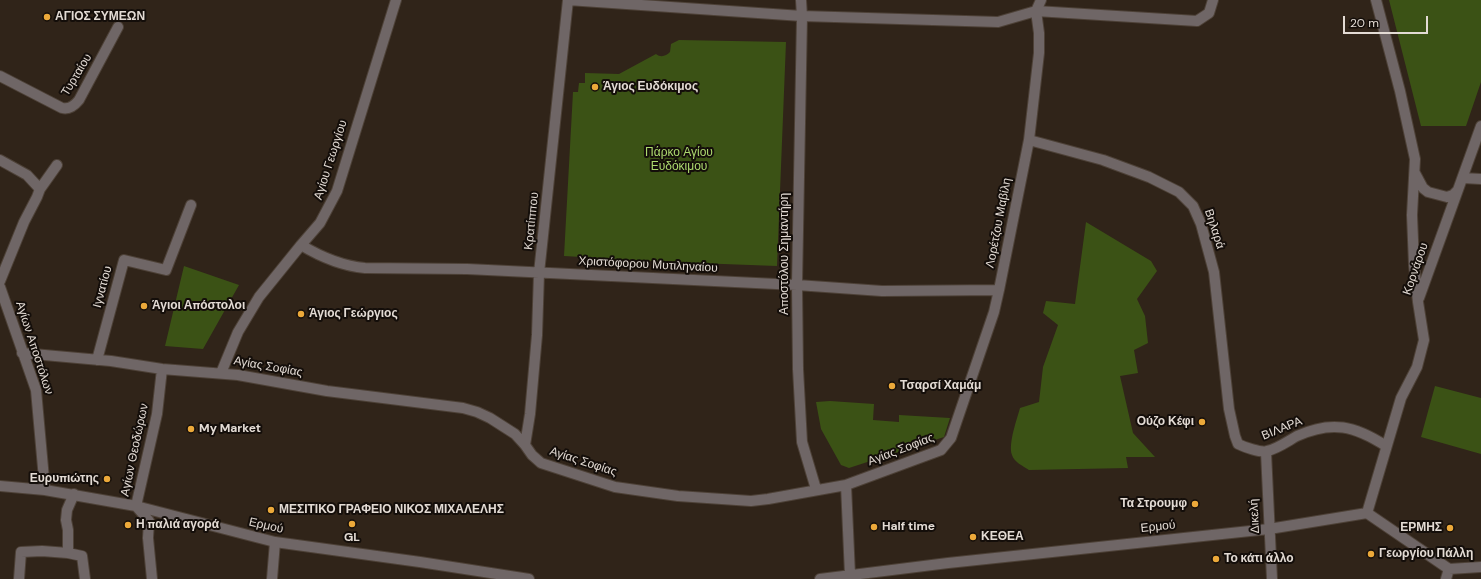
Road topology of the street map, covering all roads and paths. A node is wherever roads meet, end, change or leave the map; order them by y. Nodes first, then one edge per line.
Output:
1 (396, 0) edge
2 (568, 0) edge
3 (801, 0) edge
4 (1041, 0) edge
5 (1213, 0) edge
6 (1376, 0) edge
7 (1036, 11) junction
8 (802, 16) junction
9 (118, 27) dead end
10 (0, 76) edge
11 (1481, 126) edge
12 (1029, 140) junction
13 (0, 160) edge
14 (57, 165) dead end
15 (1415, 171) junction
16 (1463, 178) junction
17 (1481, 179) edge
18 (40, 189) junction
19 (1458, 190) junction
20 (192, 205) dead end
21 (301, 245) junction
22 (539, 273) junction
23 (0, 282) edge
24 (796, 285) junction
25 (0, 287) edge
26 (999, 290) junction
27 (1418, 302) junction
28 (22, 353) junction
29 (97, 360) junction
30 (1224, 367) joint
31 (162, 369) junction
32 (221, 373) junction
33 (947, 444) joint
34 (525, 445) junction
35 (1386, 446) junction
36 (1266, 452) junction
37 (846, 485) junction
38 (0, 486) edge
39 (816, 489) junction
40 (45, 490) junction
41 (74, 494) junction
42 (136, 506) junction
43 (1368, 513) junction
44 (1269, 529) junction
45 (276, 542) junction
46 (68, 553) junction
47 (1481, 567) edge
48 (1448, 574) edge
49 (850, 575) junction
50 (19, 579) edge
51 (85, 579) edge
52 (152, 579) edge
53 (272, 579) edge
54 (529, 579) edge
55 (820, 579) edge
56 (1272, 579) edge

1 - 21 street, Αγίου Γεωργίου
2 - 8 street
2 - 22 street, Κρατίππου
3 - 8 street, Αποστόλου Σημαντήρη
4 - 7 street
5 - 7 street
6 - 15 street
7 - 8 street
7 - 12 street, Λορέτζου Μαβίλη
8 - 24 street, Αποστόλου Σημαντήρη
9 - 10 street, Τυρταίου
11 - 16 street, Κορνάρου
12 - 26 street, Λορέτζου Μαβίλη
12 - 30 street, Βηλαρά
13 - 18 street
14 - 18 street
15 - 19 street
15 - 27 street
16 - 17 street
16 - 19 street, Κορνάρου
18 - 23 street
19 - 27 street, Κορνάρου
20 - 29 street, Ιγνατίου
21 - 22 street, Χριστόφορου Μυτιληναίου
21 - 32 street, Αγίου Γεωργίου
22 - 24 street, Χριστόφορου Μυτιληναίου
22 - 34 street, Κρατίππου
24 - 26 street, Χριστόφορου Μυτιληναίου
24 - 39 street, Αποστόλου Σημαντήρη
25 - 28 street, Αγίων Αποστόλων
26 - 33 street, Λορέτζου Μαβίλη
27 - 35 street, Κορνάρου
28 - 29 street
28 - 40 street, Αγίων Αποστόλων
29 - 31 street
30 - 36 street, ΒΙΛΑΡΑ
31 - 32 street
31 - 42 street, Αγίων Θεοδώρων
32 - 34 street, Αγίας Σοφίας
33 - 37 street, Αγίας Σοφίας
34 - 39 street, Αγίας Σοφίας
35 - 36 street, ΒΙΛΑΡΑ
35 - 43 street, Κορνάρου
36 - 44 street, Δικελή
37 - 39 street, Αγίας Σοφίας
37 - 49 street
38 - 40 street, Ερμού
40 - 41 street, Ερμού
41 - 42 street, Ερμού
41 - 46 street
42 - 45 street, Ερμού
42 - 52 street, Αγίων Θεοδώρων
43 - 44 street, Ερμού
43 - 48 street
44 - 49 street, Ερμού
44 - 56 street, Δικελή
45 - 53 street
45 - 54 street, Ερμού
46 - 50 street
46 - 51 street
47 - 48 street
49 - 55 street, Ερμού

